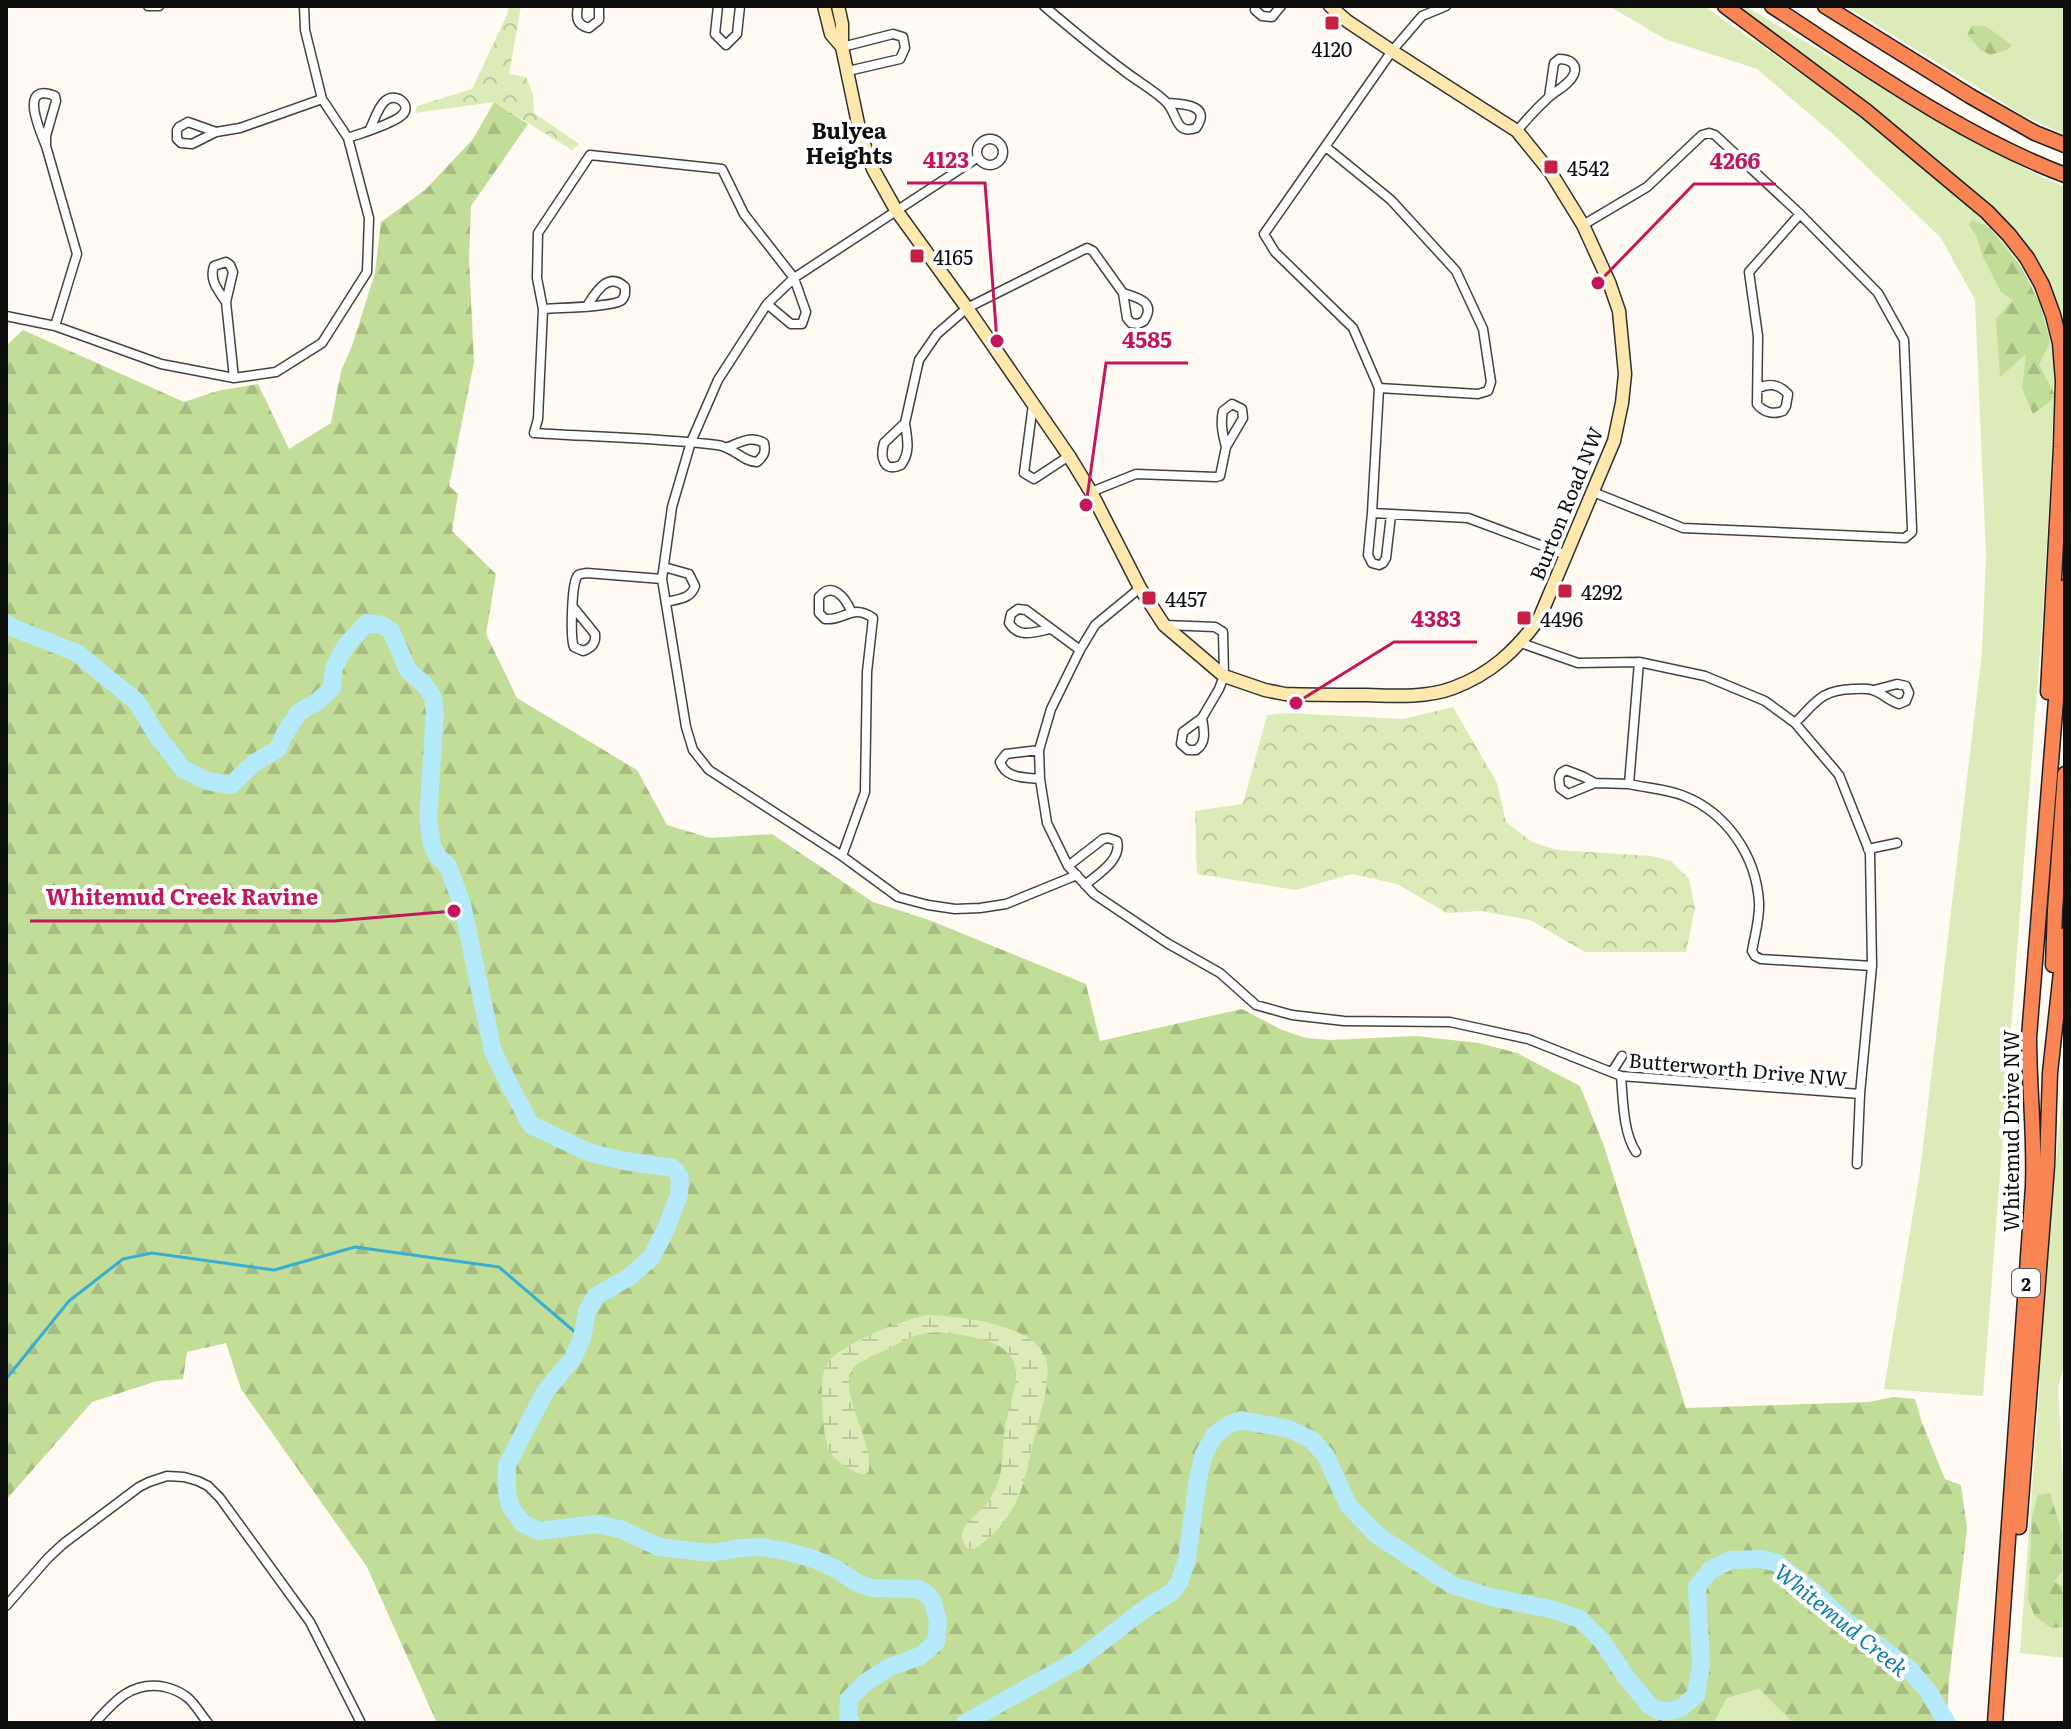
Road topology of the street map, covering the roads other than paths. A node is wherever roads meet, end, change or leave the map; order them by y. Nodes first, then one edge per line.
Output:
1 (148, 6) edge
2 (159, 6) edge
3 (304, 6) edge
4 (578, 6) edge
5 (599, 6) edge
6 (718, 6) edge
7 (740, 6) edge
8 (824, 6) edge
9 (838, 6) edge
10 (1044, 6) edge
11 (1256, 6) edge
12 (1281, 6) edge
13 (1330, 6) edge
14 (1424, 6) edge
15 (1446, 6) edge
16 (1725, 6) edge
17 (1772, 6) edge
18 (1825, 6) edge
19 (1422, 16) junction
20 (842, 47) junction
21 (1392, 51) junction
22 (848, 71) junction
23 (1549, 97) junction
24 (322, 99) junction
25 (1167, 103) dead end
26 (370, 129) junction
27 (1517, 131) junction
28 (216, 132) dead end
29 (348, 138) junction
30 (2065, 145) edge
31 (46, 146) junction
32 (1326, 147) junction
33 (977, 158) dead end
34 (2065, 175) edge
35 (896, 210) junction
36 (1800, 214) junction
37 (1583, 225) junction
38 (794, 278) junction
39 (1123, 293) dead end
40 (226, 302) dead end
41 (767, 304) junction
42 (587, 306) junction
43 (967, 308) junction
44 (543, 309) junction
45 (6, 316) edge
46 (55, 326) junction
47 (234, 378) junction
48 (1379, 388) junction
49 (1758, 388) dead end
50 (1033, 403) junction
51 (905, 423) junction
52 (691, 442) junction
53 (728, 447) dead end
54 (1226, 447) junction
55 (1069, 456) junction
56 (1091, 492) junction
57 (1593, 492) junction
58 (1372, 513) junction
59 (1391, 515) junction
60 (1567, 555) junction
61 (664, 567) junction
62 (662, 579) junction
63 (2065, 587) edge
64 (1140, 588) junction
65 (666, 602) junction
66 (573, 607) junction
67 (851, 611) dead end
68 (1164, 625) junction
69 (1050, 629) junction
70 (1521, 643) junction
71 (1080, 650) junction
72 (1639, 662) junction
73 (1224, 676) junction
74 (1874, 690) dead end
75 (1202, 718) dead end
76 (1795, 723) junction
77 (1039, 750) junction
78 (2065, 774) edge
79 (1040, 779) junction
80 (1595, 783) dead end
81 (1629, 784) junction
82 (2049, 790) junction
83 (1897, 843) dead end
84 (1868, 849) junction
85 (842, 856) junction
86 (1068, 866) junction
87 (1077, 875) junction
88 (1085, 885) junction
89 (2065, 935) edge
90 (1872, 966) junction
91 (1622, 1056) dead end
92 (2050, 1073) junction
93 (1616, 1074) junction
94 (1860, 1094) junction
95 (1636, 1152) dead end
96 (1857, 1164) dead end
97 (2014, 1529) junction
98 (6, 1606) edge
99 (95, 1723) edge
100 (208, 1723) edge
101 (361, 1723) edge
102 (1995, 1723) edge
103 (2004, 1723) edge

1 - 2 street
3 - 24 street
4 - 5 street
6 - 7 street
8 - 20 street, Burton Road NW
9 - 20 street, Burton Road NW
10 - 25 street
11 - 12 street
13 - 21 street, Burton Road NW
14 - 19 street
15 - 19 street
16 - 82 highway
17 - 34 highway
18 - 30 highway
19 - 21 street
20 - 22 street, Burton Road NW
20 - 22 street
21 - 27 street, Burton Road NW
21 - 32 street
22 - 35 street, Burton Road NW
23 - 23 street
23 - 27 street
24 - 28 street
24 - 29 street
26 - 26 street
26 - 29 street
27 - 37 street, Burton Road NW
29 - 47 street
31 - 31 street
31 - 46 street
32 - 48 street
32 - 48 street
33 - 35 street
35 - 38 street
35 - 43 street, Burton Road NW
36 - 37 street
36 - 49 street
36 - 57 street
37 - 57 street, Burton Road NW
38 - 41 street
38 - 41 street
38 - 44 street
39 - 43 street
40 - 47 street
41 - 52 street
42 - 42 street
42 - 44 street
43 - 50 street, Burton Road NW
43 - 51 street
44 - 52 street
45 - 46 street
46 - 47 street
48 - 58 street
50 - 55 street, Burton Road NW
50 - 55 street
51 - 51 street
52 - 53 street
52 - 61 street
54 - 54 street
54 - 56 street
55 - 56 street, Burton Road NW
56 - 64 street, Burton Road NW
57 - 60 street, Burton Road NW
58 - 59 street
58 - 59 street
59 - 60 street
60 - 70 street, Burton Road NW
61 - 62 street
61 - 65 street
62 - 65 street
62 - 66 street
63 - 82 highway, Whitemud Drive NW / 2
64 - 68 street, Burton Road NW
64 - 71 street, Butterworth Drive NW
65 - 85 street
66 - 66 street
67 - 85 street
68 - 73 street, Burton Road NW
68 - 73 street
69 - 69 street
69 - 71 street
70 - 72 street
70 - 73 street, Burton Road NW
71 - 77 street, Butterworth Drive NW
72 - 76 street
72 - 81 street
73 - 75 street
74 - 76 street
76 - 84 street
77 - 79 street, Butterworth Drive NW
77 - 79 street
78 - 92 highway
79 - 86 street, Butterworth Drive NW
80 - 81 street
81 - 90 street
82 - 97 highway, Whitemud Drive NW / 2
83 - 84 street
84 - 90 street
85 - 87 street
86 - 87 street, Butterworth Drive NW
86 - 88 street
87 - 88 street, Butterworth Drive NW
88 - 93 street, Butterworth Drive NW
89 - 92 highway, Whitemud Drive NW / 2
90 - 94 street
91 - 93 street
92 - 97 highway, Whitemud Drive NW / 2
93 - 94 street, Butterworth Drive NW
93 - 95 street
94 - 96 street
97 - 102 highway, Whitemud Drive NW / 2
97 - 103 highway, Whitemud Drive NW / 2
98 - 101 street
99 - 100 street

